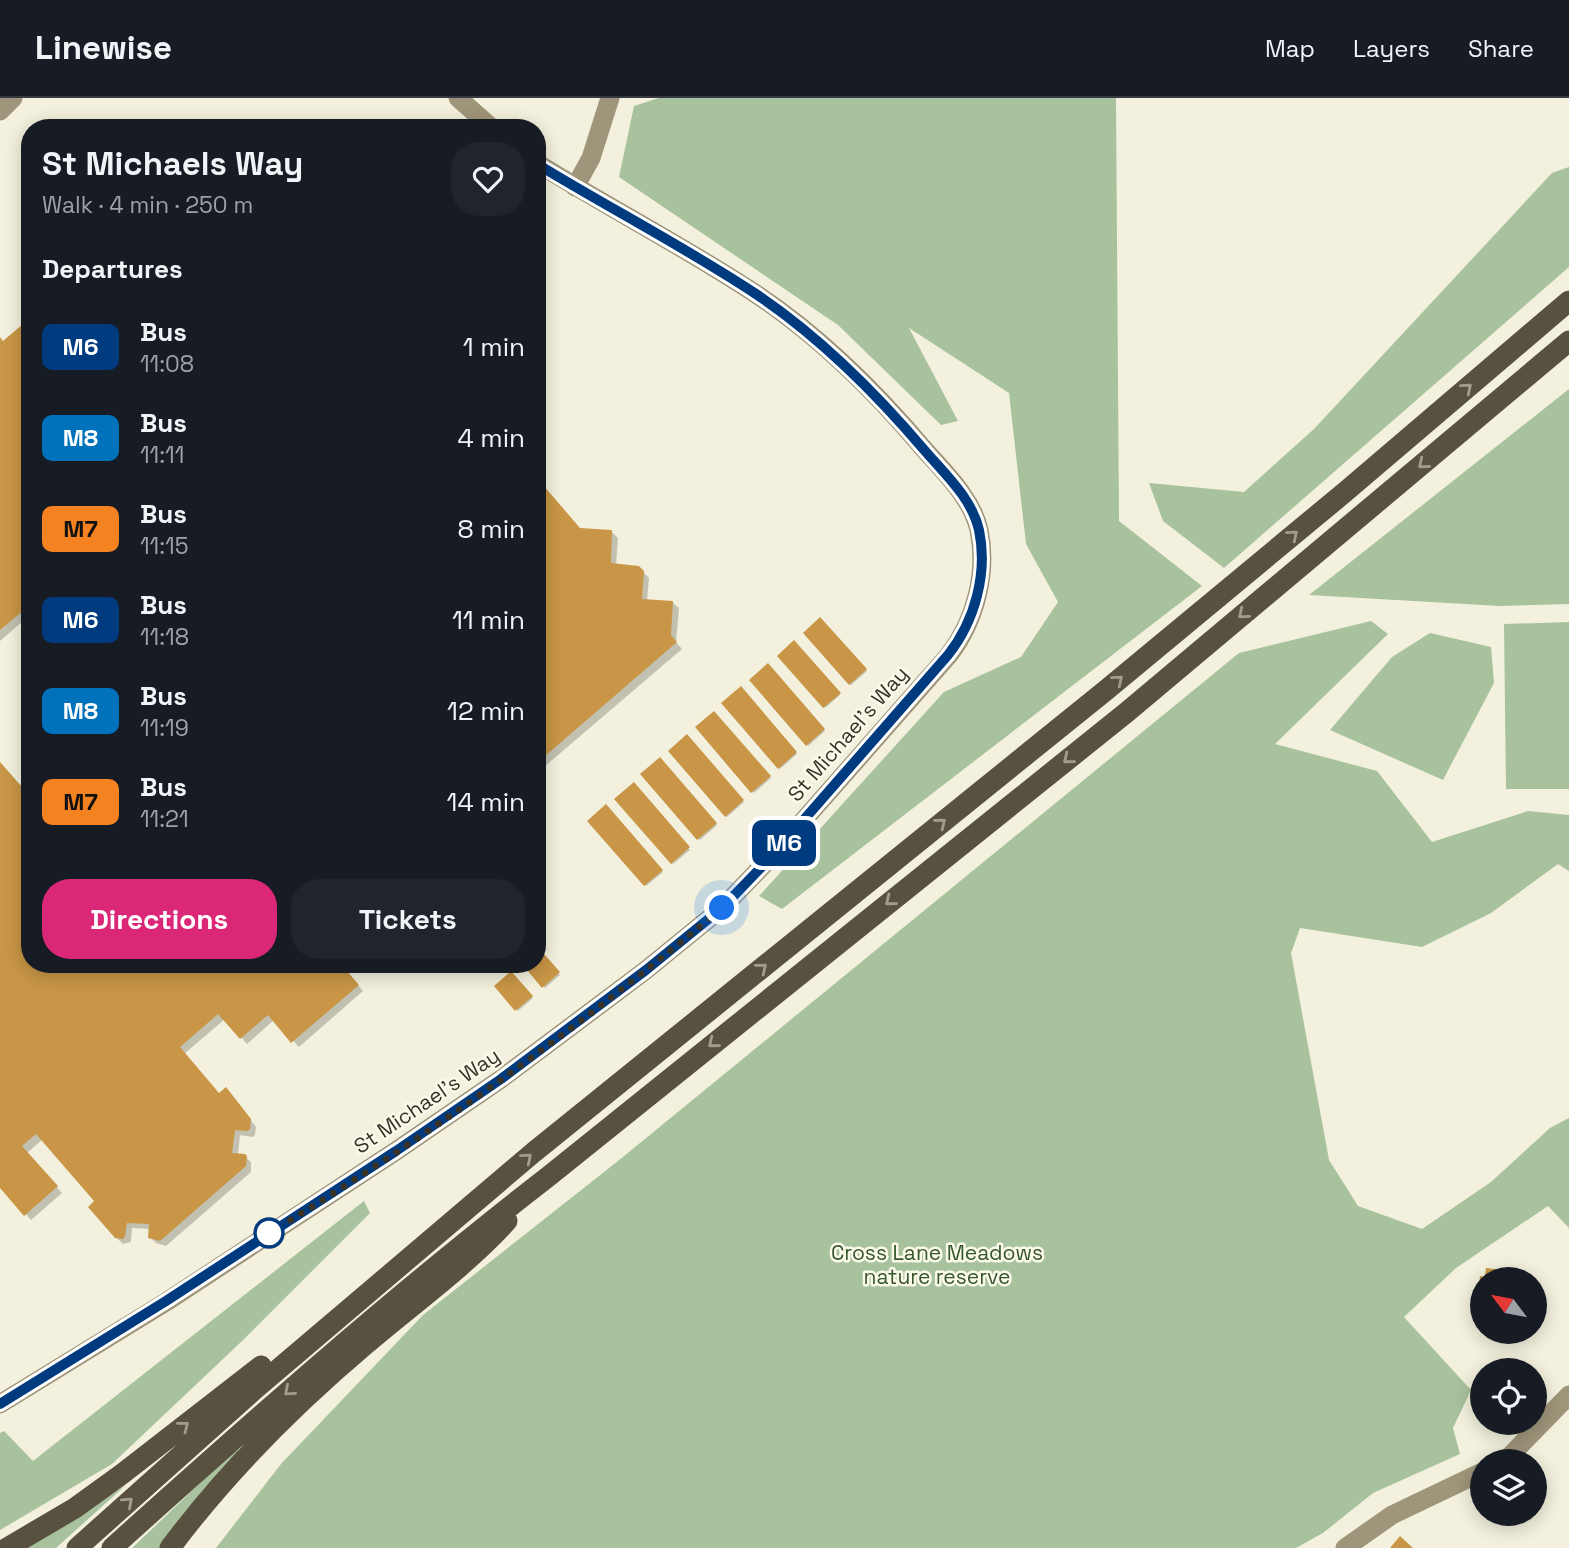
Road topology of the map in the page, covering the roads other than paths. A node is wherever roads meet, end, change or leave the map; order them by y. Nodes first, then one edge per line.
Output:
1 (13, 98) edge
2 (458, 98) edge
3 (610, 98) edge
4 (0, 111) edge
5 (482, 119) edge
6 (546, 169) edge
7 (575, 187) junction
8 (1569, 301) edge
9 (1569, 341) edge
10 (550, 1176) junction
11 (474, 1202) junction
12 (1569, 1395) edge
13 (0, 1404) edge
14 (1517, 1449) edge
15 (1470, 1478) edge
16 (7, 1548) edge
17 (77, 1548) edge
18 (112, 1548) edge
19 (170, 1548) edge
20 (1345, 1548) edge

1 - 4 street
2 - 5 street
3 - 7 street
6 - 7 street, St Michael's Way
7 - 13 street, St Michael's Way
11 -> 8 highway
9 -> 10 highway
10 -> 18 highway
10 - 19 highway
16 -> 11 highway
17 -> 11 highway
12 - 14 street
15 - 20 street

